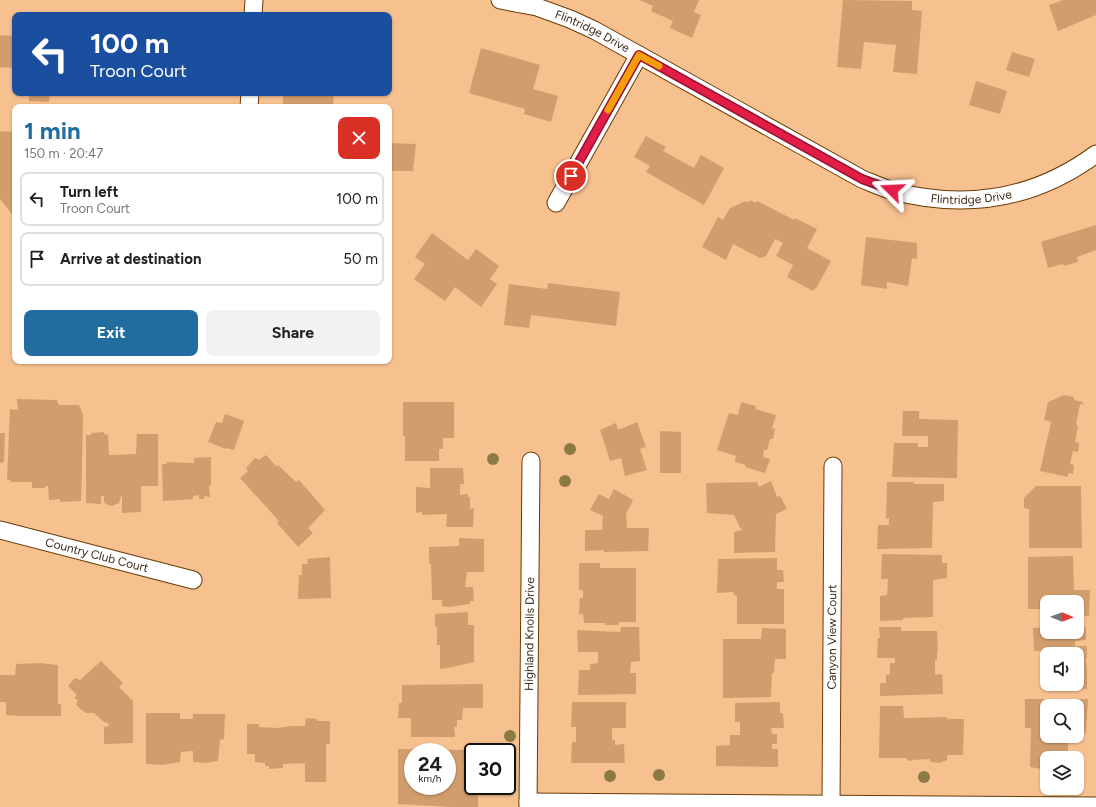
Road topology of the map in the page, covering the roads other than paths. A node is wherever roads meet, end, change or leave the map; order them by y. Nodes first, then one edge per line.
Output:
1 (254, 0) edge
2 (500, 0) edge
3 (253, 12) edge
4 (639, 55) junction
5 (1096, 154) edge
6 (556, 203) dead end
7 (531, 461) dead end
8 (833, 466) dead end
9 (0, 530) edge
10 (193, 580) dead end
11 (528, 805) edge
12 (831, 806) edge
13 (1096, 806) edge

1 - 3 street
2 - 4 street, Flintridge Drive
4 - 5 street, Flintridge Drive
4 - 6 street
7 - 11 street, Highland Knolls Drive
8 - 12 street, Canyon View Court
9 - 10 street, Country Club Court
11 - 12 street
12 - 13 street

